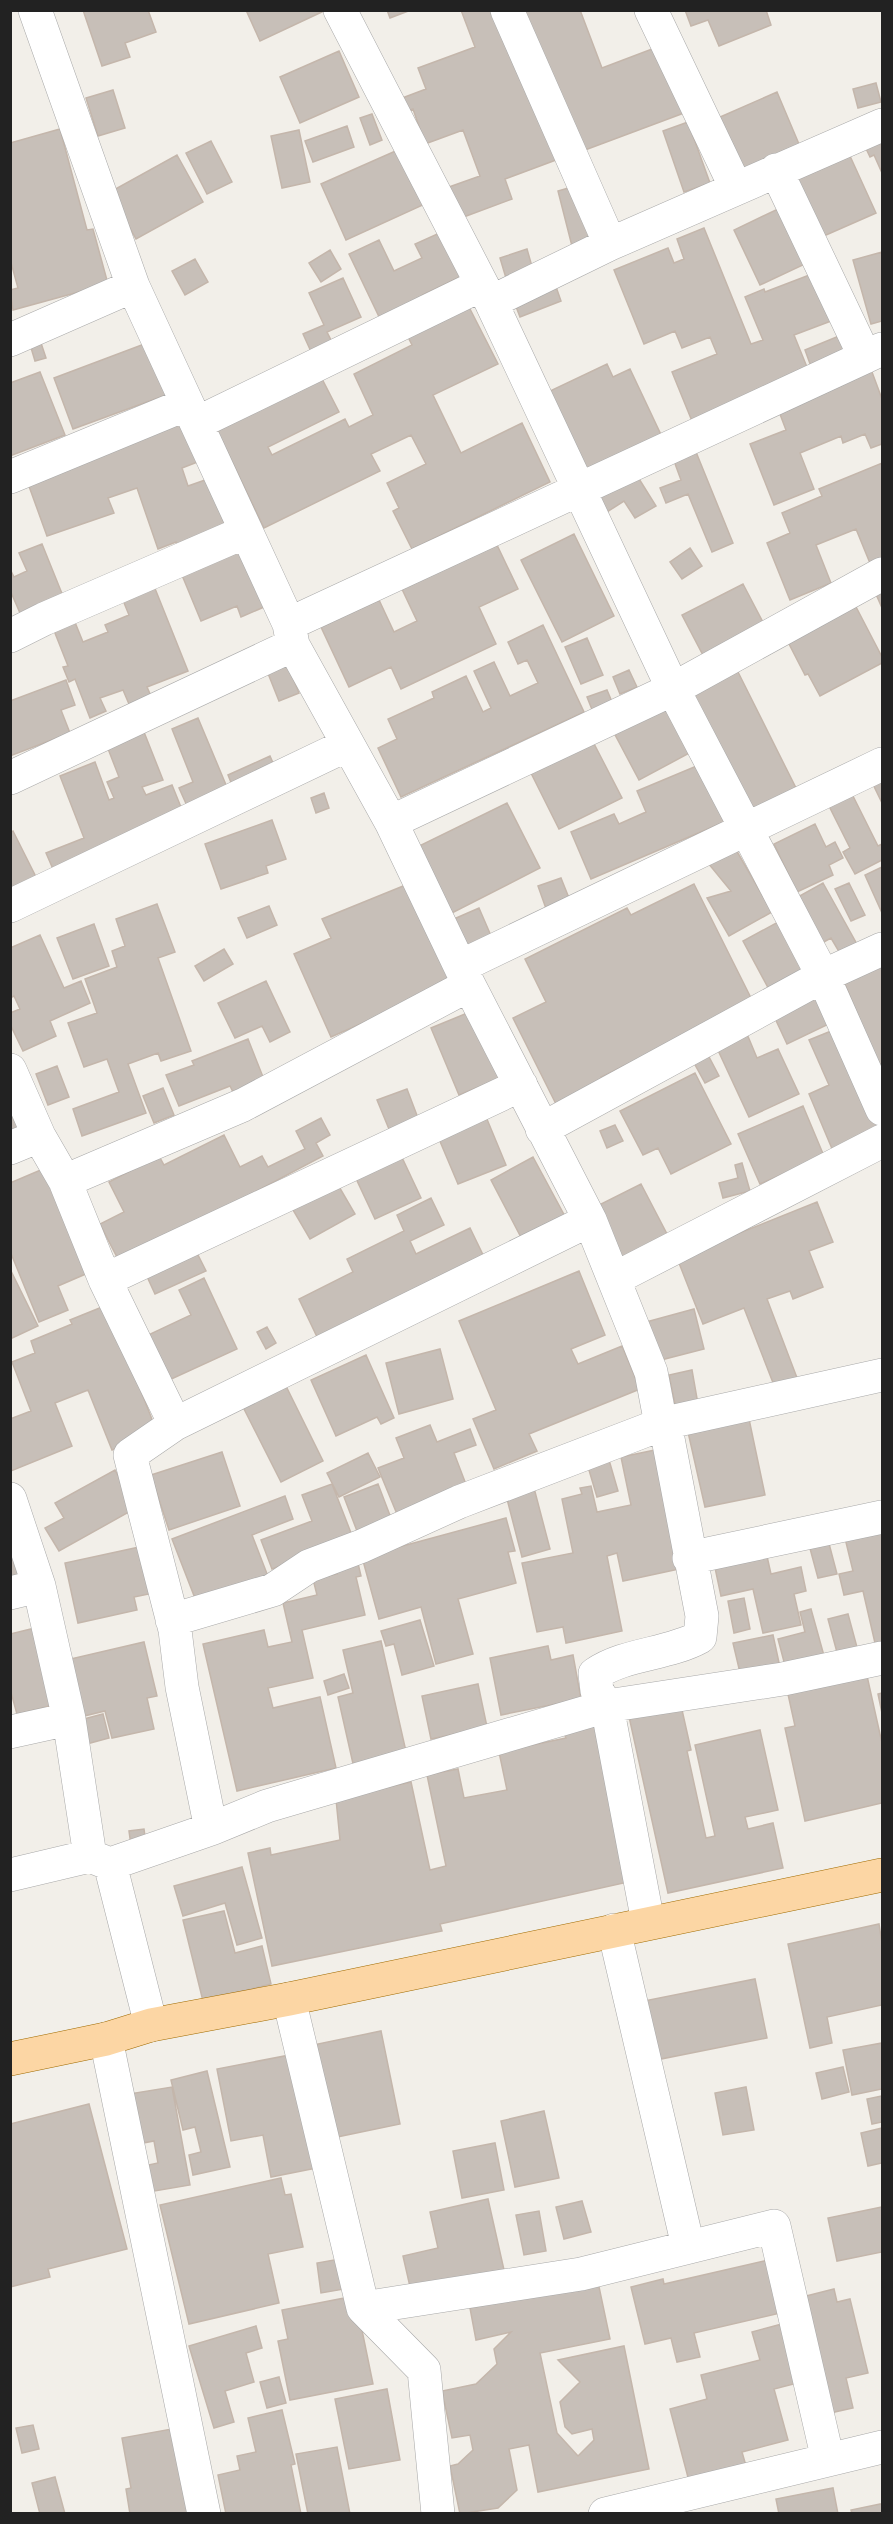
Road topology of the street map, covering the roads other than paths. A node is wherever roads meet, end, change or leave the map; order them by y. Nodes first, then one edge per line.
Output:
1 (35, 10) edge
2 (340, 10) edge
3 (507, 10) edge
4 (651, 10) edge
5 (882, 125) edge
6 (776, 170) junction
7 (736, 188) junction
8 (610, 244) junction
9 (133, 286) junction
10 (486, 293) junction
11 (10, 340) edge
12 (874, 353) edge
13 (192, 413) junction
14 (10, 477) edge
15 (579, 489) junction
16 (245, 532) junction
17 (882, 573) edge
18 (291, 635) junction
19 (10, 636) edge
20 (673, 689) junction
21 (347, 745) junction
22 (882, 764) edge
23 (10, 778) edge
24 (391, 822) junction
25 (748, 829) junction
26 (10, 906) edge
27 (882, 949) edge
28 (465, 976) junction
29 (823, 976) junction
30 (10, 1070) edge
31 (520, 1084) junction
32 (882, 1109) edge
33 (542, 1129) junction
34 (882, 1141) edge
35 (25, 1142) edge
36 (65, 1181) junction
37 (590, 1220) junction
38 (614, 1279) junction
39 (105, 1280) junction
40 (882, 1375) edge
41 (665, 1423) junction
42 (175, 1424) junction
43 (10, 1499) edge
44 (882, 1517) edge
45 (689, 1558) junction
46 (25, 1590) edge
47 (172, 1620) junction
48 (882, 1658) edge
49 (607, 1706) junction
50 (69, 1719) junction
51 (10, 1732) edge
52 (211, 1829) junction
53 (100, 1860) junction
54 (10, 1875) edge
55 (882, 1875) edge
56 (648, 1922) junction
57 (614, 1930) junction
58 (289, 1999) junction
59 (152, 2025) junction
60 (106, 2038) junction
61 (10, 2059) edge
62 (688, 2246) junction
63 (363, 2308) junction
64 (882, 2447) edge
65 (828, 2460) junction
66 (685, 2504) edge
67 (204, 2514) edge
68 (438, 2514) edge
69 (605, 2514) edge

1 - 9 street
2 - 10 street
3 - 8 street
4 - 7 street
5 - 6 street
6 - 7 street
6 - 12 street
7 - 8 street
8 - 10 street
9 - 11 street
9 - 13 street
10 - 13 street
10 - 15 street
12 - 15 street
13 - 14 street
13 - 16 street
15 - 18 street
15 - 20 street
16 - 18 street
16 - 19 street
17 - 20 street
18 - 21 street
18 - 23 street
20 - 24 street
20 - 25 street
21 - 24 street
21 - 26 street
22 - 25 street
24 - 28 street
25 - 28 street
25 - 29 street
27 - 29 street
28 - 31 street
28 - 36 street
29 - 32 street
29 - 33 street
30 - 35 street
31 - 33 street
31 - 39 street
33 - 37 street
34 - 38 street
35 - 36 street
36 - 39 street
37 - 38 street
37 - 42 street
38 - 41 street
39 - 42 street
40 - 41 street
41 - 45 street
41 - 47 street
42 - 47 street
43 - 46 street
44 - 45 street
45 - 49 street
46 - 50 street
47 - 52 street
48 - 49 street
49 - 52 street
49 - 56 street
50 - 51 street
50 - 53 street
52 - 53 street
53 - 54 street
53 - 59 street
55 - 56 main road
56 - 57 main road
57 - 58 main road
57 - 62 street
58 - 59 main road
58 - 63 street
59 - 60 main road
60 - 61 main road
60 - 67 street
62 - 63 street
62 - 65 street
63 - 68 street
64 - 65 street
65 - 66 street
66 - 69 street

